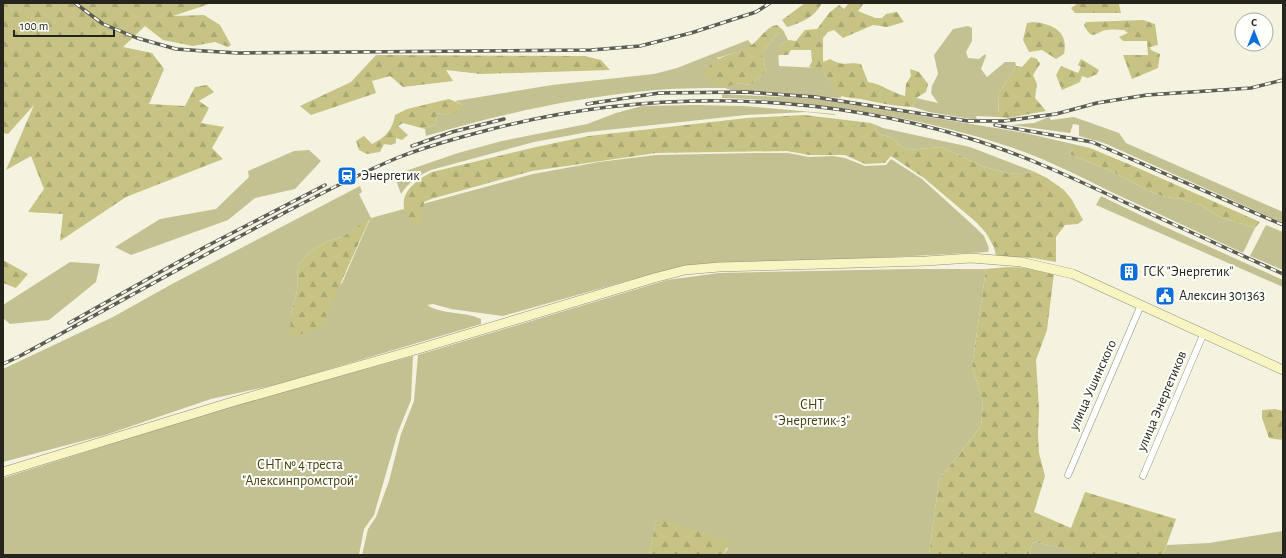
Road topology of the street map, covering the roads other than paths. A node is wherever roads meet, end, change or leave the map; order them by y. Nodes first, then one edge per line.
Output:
1 (1141, 305) junction
2 (1203, 335) junction
3 (1283, 370) edge
4 (3, 472) edge
5 (1068, 475) dead end
6 (1143, 476) dead end

1 - 2 main road
1 - 4 main road
1 - 5 street, улица Ушинского
2 - 3 main road
2 - 6 street, улица Энергетиков

